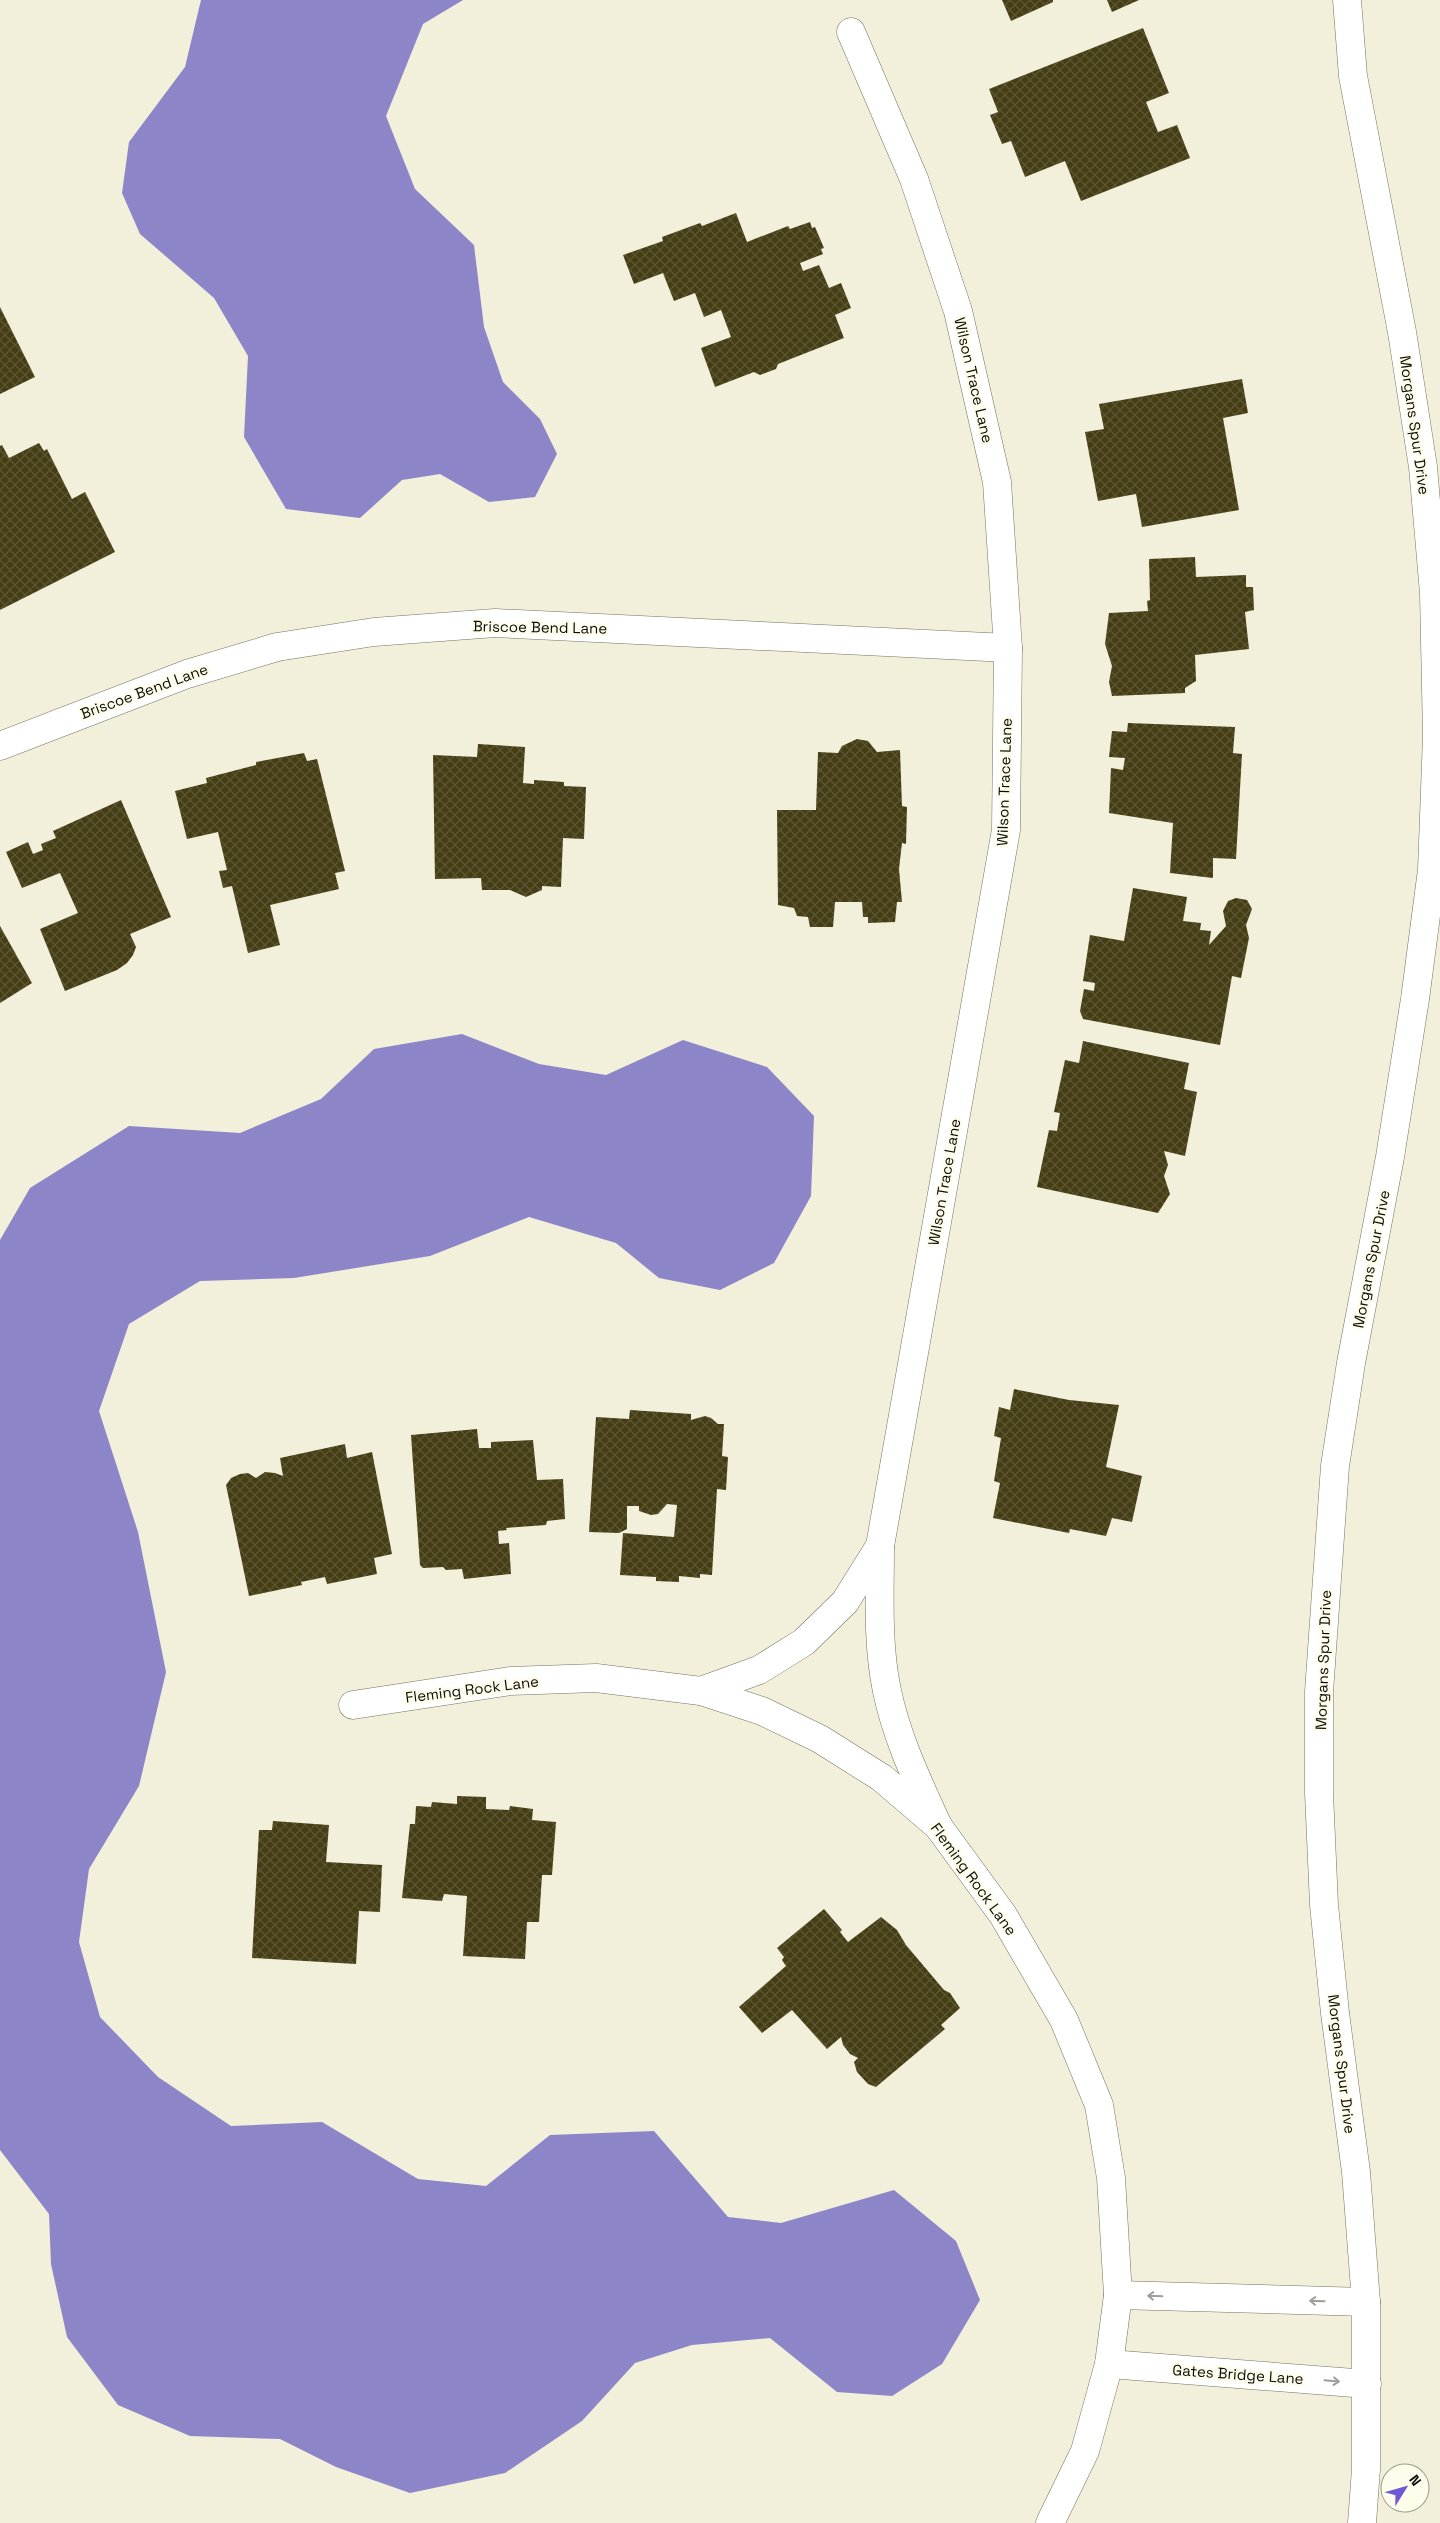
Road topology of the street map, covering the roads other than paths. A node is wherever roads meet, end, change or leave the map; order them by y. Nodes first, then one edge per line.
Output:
1 (1348, 0) edge
2 (851, 32) dead end
3 (1008, 648) junction
4 (0, 746) edge
5 (880, 1546) junction
6 (701, 1692) junction
7 (352, 1704) dead end
8 (938, 1826) junction
9 (1118, 2295) junction
10 (1366, 2302) junction
11 (1109, 2364) junction
12 (1368, 2384) junction
13 (1050, 2523) edge
14 (1362, 2523) edge

1 - 10 street, Morgans Spur Drive
2 - 3 street, Wilson Trace Lane
3 - 4 street, Briscoe Bend Lane
3 - 5 street, Wilson Trace Lane
5 - 6 street, Wilson Trace Lane
5 - 8 street, Wilson Trace Lane
6 - 7 street, Fleming Rock Lane
6 - 8 street, Fleming Rock Lane
8 - 9 street, Fleming Rock Lane
10 -> 9 street
9 - 11 street, Fleming Rock Lane
10 - 12 street, Morgans Spur Drive
11 -> 12 street, Gates Bridge Lane
11 - 13 street, Fleming Rock Lane
12 - 14 street, Morgans Spur Drive

